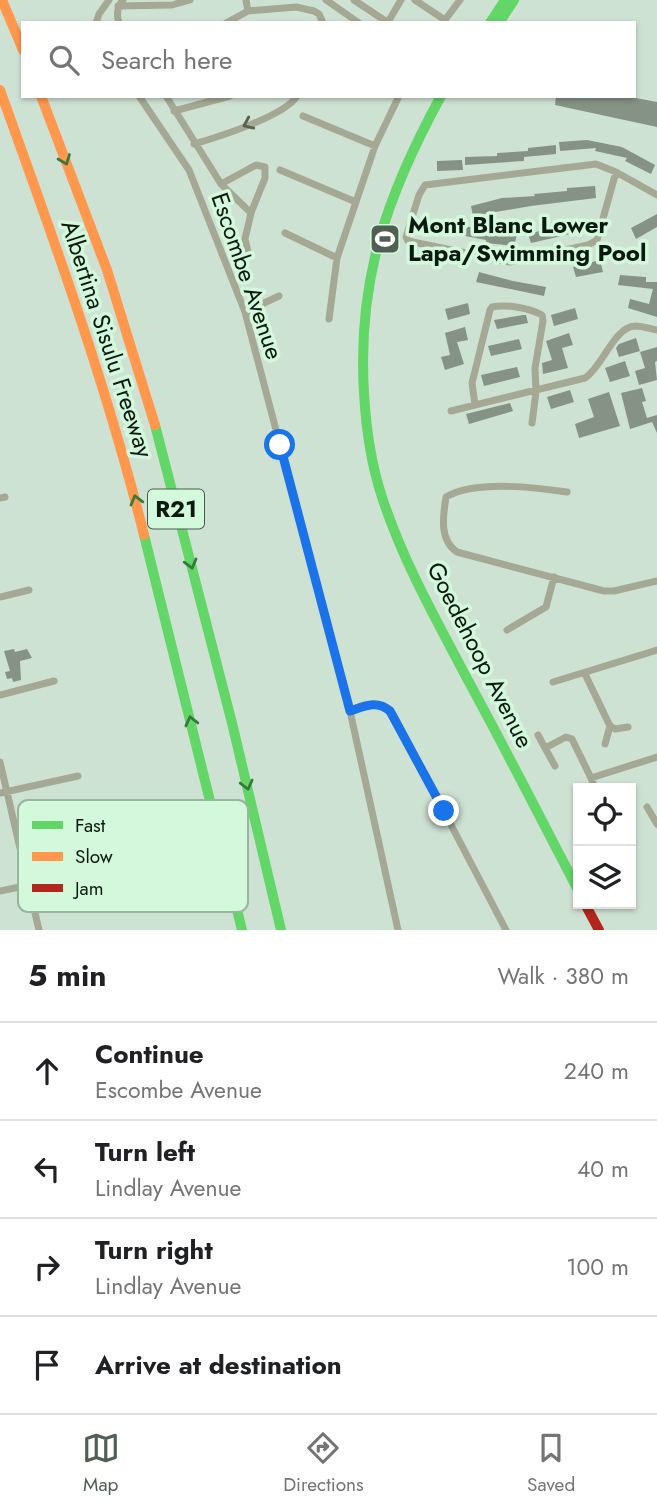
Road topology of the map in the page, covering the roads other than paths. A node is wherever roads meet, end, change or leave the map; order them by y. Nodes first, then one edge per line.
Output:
1 (2, 0) edge
2 (109, 0) edge
3 (190, 0) edge
4 (246, 0) edge
5 (326, 0) edge
6 (354, 0) edge
7 (401, 0) edge
8 (415, 0) edge
9 (460, 0) edge
10 (505, 0) edge
11 (514, 0) edge
12 (121, 3) edge
13 (248, 11) junction
14 (97, 21) edge
15 (118, 21) edge
16 (230, 21) edge
17 (322, 21) edge
18 (356, 21) edge
19 (386, 21) edge
20 (389, 21) edge
21 (442, 21) edge
22 (491, 21) edge
23 (500, 21) edge
24 (21, 45) edge
25 (0, 90) edge
26 (42, 98) edge
27 (140, 98) edge
28 (167, 98) edge
29 (223, 98) edge
30 (295, 98) edge
31 (398, 98) edge
32 (440, 98) edge
33 (174, 111) junction
34 (303, 116) dead end
35 (194, 144) junction
36 (374, 146) junction
37 (280, 170) dead end
38 (616, 172) junction
39 (220, 184) junction
40 (657, 195) edge
41 (356, 202) junction
42 (251, 213) junction
43 (285, 233) dead end
44 (250, 256) dead end
45 (337, 258) junction
46 (279, 296) dead end
47 (245, 312) junction
48 (329, 319) dead end
49 (657, 330) edge
50 (537, 392) junction
51 (475, 405) junction
52 (451, 411) dead end
53 (532, 423) dead end
54 (567, 492) dead end
55 (554, 577) junction
56 (657, 581) edge
57 (29, 590) dead end
58 (0, 597) edge
59 (507, 630) dead end
60 (657, 650) edge
61 (585, 674) junction
62 (54, 681) dead end
63 (553, 682) dead end
64 (0, 695) edge
65 (350, 711) junction
66 (610, 726) junction
67 (628, 727) dead end
68 (538, 735) dead end
69 (604, 744) dead end
70 (545, 748) junction
71 (657, 757) edge
72 (0, 762) edge
73 (555, 766) dead end
74 (78, 776) dead end
75 (591, 778) junction
76 (593, 783) edge
77 (3, 792) edge
78 (210, 800) edge
79 (647, 807) dead end
80 (657, 824) edge
81 (18, 848) edge
82 (573, 881) edge
83 (18, 887) edge
84 (0, 891) edge
85 (588, 909) edge
86 (35, 912) edge
87 (238, 912) edge
88 (39, 930) edge
89 (242, 930) edge
90 (281, 930) edge
91 (398, 930) edge
92 (506, 930) edge
93 (599, 930) edge

1 - 24 main road
2 - 14 street
3 - 12 street
4 - 13 street
5 - 18 street
6 - 19 street
7 - 20 street
8 - 21 street
9 - 21 street
10 - 22 main road
11 - 23 main road
12 - 15 street
13 - 16 street
13 - 17 street
78 -> 25 main road, Albertina Sisulu Freeway / R21
26 -> 90 main road, Albertina Sisulu Freeway / R21
27 - 47 street, Escombe Avenue
28 - 33 street
29 - 33 street
30 -> 35 street
31 - 36 street
32 - 82 main road, Goedehoop Avenue
33 - 35 street
34 - 36 street
35 - 39 street
36 - 41 street
37 - 41 street
38 - 38 street
38 - 40 street
39 - 42 street
39 - 42 street
41 - 45 street
42 - 44 street
43 - 45 street
45 - 48 street
46 - 47 street
47 - 65 street, Escombe Avenue
49 - 50 street
50 - 51 street
50 - 51 street
50 - 53 street
51 - 52 street
54 - 55 street
55 - 56 street
55 - 59 street
57 - 58 street
60 - 61 street
61 - 63 street
61 - 66 street
62 - 64 street
65 - 91 street, Escombe Avenue
65 - 92 street
66 - 67 street
66 - 69 street
68 - 70 street
70 - 73 street
70 - 75 street
71 - 75 street
72 - 77 street
74 - 77 street
75 - 76 street
77 - 81 street
79 - 80 street
83 - 84 street
85 - 93 main road
86 - 88 street
89 -> 87 main road, Albertina Sisulu Freeway / R21

